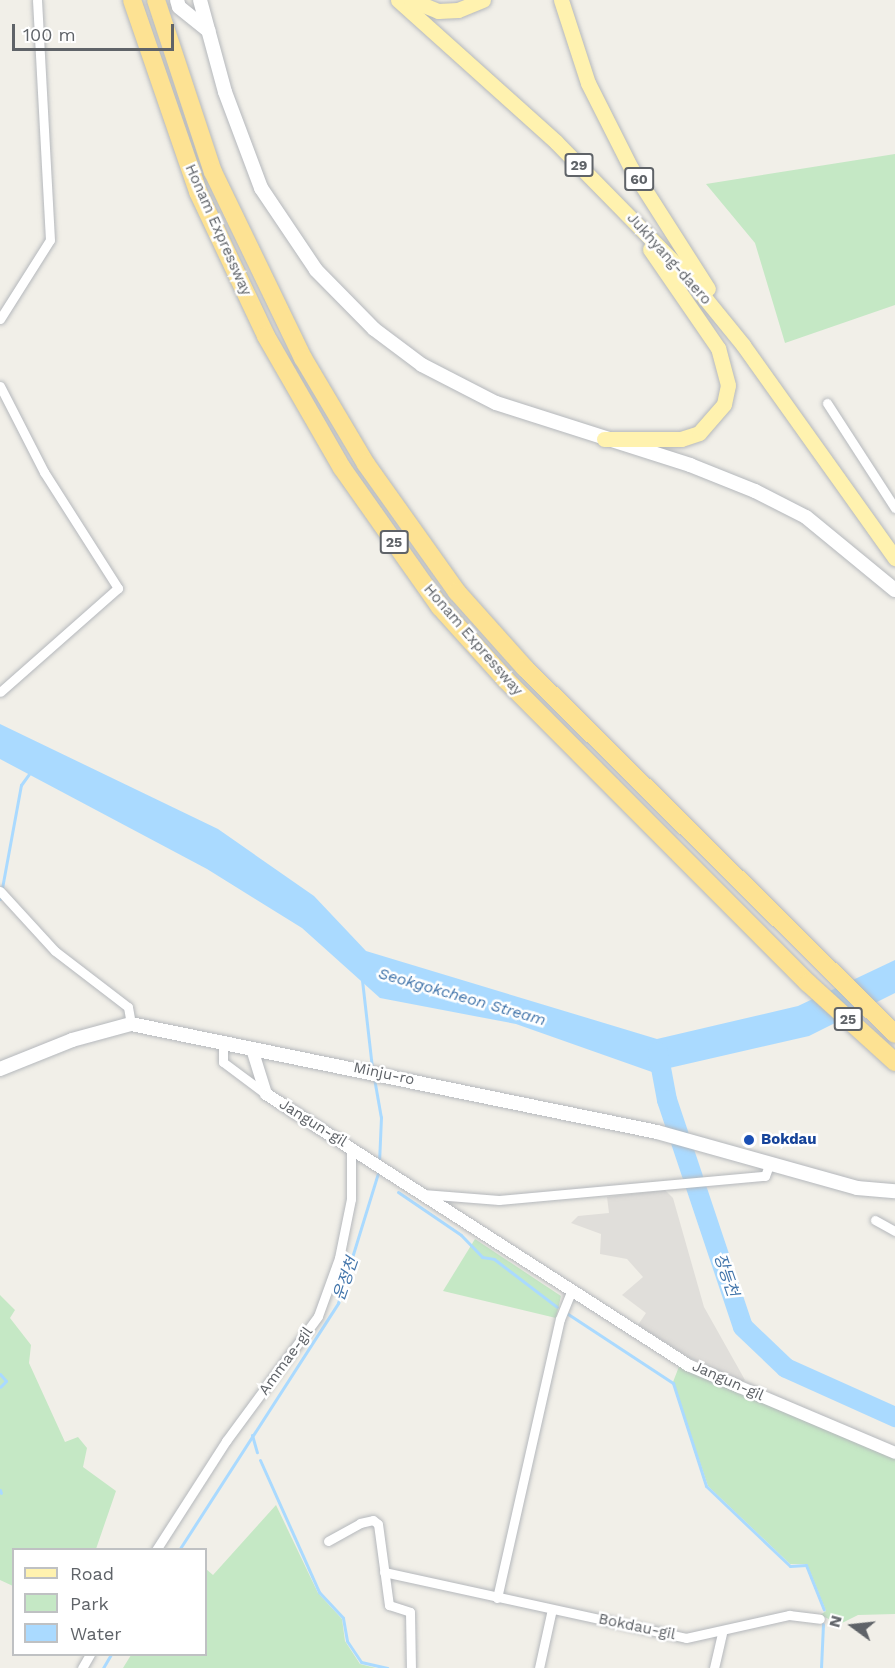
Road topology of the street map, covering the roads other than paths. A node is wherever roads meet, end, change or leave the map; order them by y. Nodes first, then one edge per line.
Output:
1 (37, 0) edge
2 (132, 0) edge
3 (156, 0) edge
4 (177, 0) edge
5 (200, 0) edge
6 (398, 0) edge
7 (411, 0) edge
8 (483, 0) edge
9 (561, 0) edge
10 (209, 31) junction
11 (621, 207) junction
12 (0, 320) edge
13 (743, 345) junction
14 (0, 386) edge
15 (827, 403) dead end
16 (604, 439) junction
17 (895, 508) edge
18 (895, 558) edge
19 (895, 590) edge
20 (0, 692) edge
21 (3, 895) edge
22 (131, 1024) junction
23 (895, 1034) edge
24 (223, 1041) junction
25 (252, 1049) junction
26 (891, 1059) edge
27 (0, 1069) edge
28 (266, 1094) junction
29 (356, 1151) junction
30 (771, 1162) junction
31 (895, 1191) edge
32 (423, 1194) junction
33 (875, 1220) dead end
34 (895, 1231) edge
35 (572, 1289) junction
36 (895, 1453) edge
37 (328, 1541) dead end
38 (157, 1548) edge
39 (384, 1572) junction
40 (497, 1598) junction
41 (552, 1610) junction
42 (820, 1619) dead end
43 (722, 1633) junction
44 (411, 1668) edge
45 (539, 1668) edge
46 (714, 1668) edge

1 - 12 street
2 - 26 highway, Honam Expressway / 25
3 - 23 highway, Honam Expressway / 25
4 - 10 main road
5 - 10 main road
6 - 11 main road, Jukhyang-daero / 29
7 - 8 main road
9 - 13 main road, 60
10 - 16 main road
11 - 13 main road, Jukhyang-daero / 29
11 - 16 main road
13 - 18 main road, Jukhyang-daero / 29
14 - 20 street
15 - 17 street
16 - 19 main road
21 - 22 street
22 - 24 main road, Minju-ro
22 - 27 main road, Minju-ro
24 - 25 main road, Minju-ro
24 - 28 street, Jangun-gil
25 - 28 street, Jangun-gil
25 - 30 main road, Minju-ro
28 - 29 street, Jangun-gil
29 - 32 street, Jangun-gil
29 - 38 street, Ammae-gil
30 - 31 main road, Minju-ro
30 - 32 street
32 - 35 street, Jangun-gil
33 - 34 street
35 - 36 street, Jangun-gil
35 - 40 street
37 - 39 street
39 - 40 street, Bokdau-gil
39 - 44 street
40 - 41 street, Bokdau-gil
41 - 43 street, Bokdau-gil
41 - 45 street
42 - 43 street, Bokdau-gil
43 - 46 street

